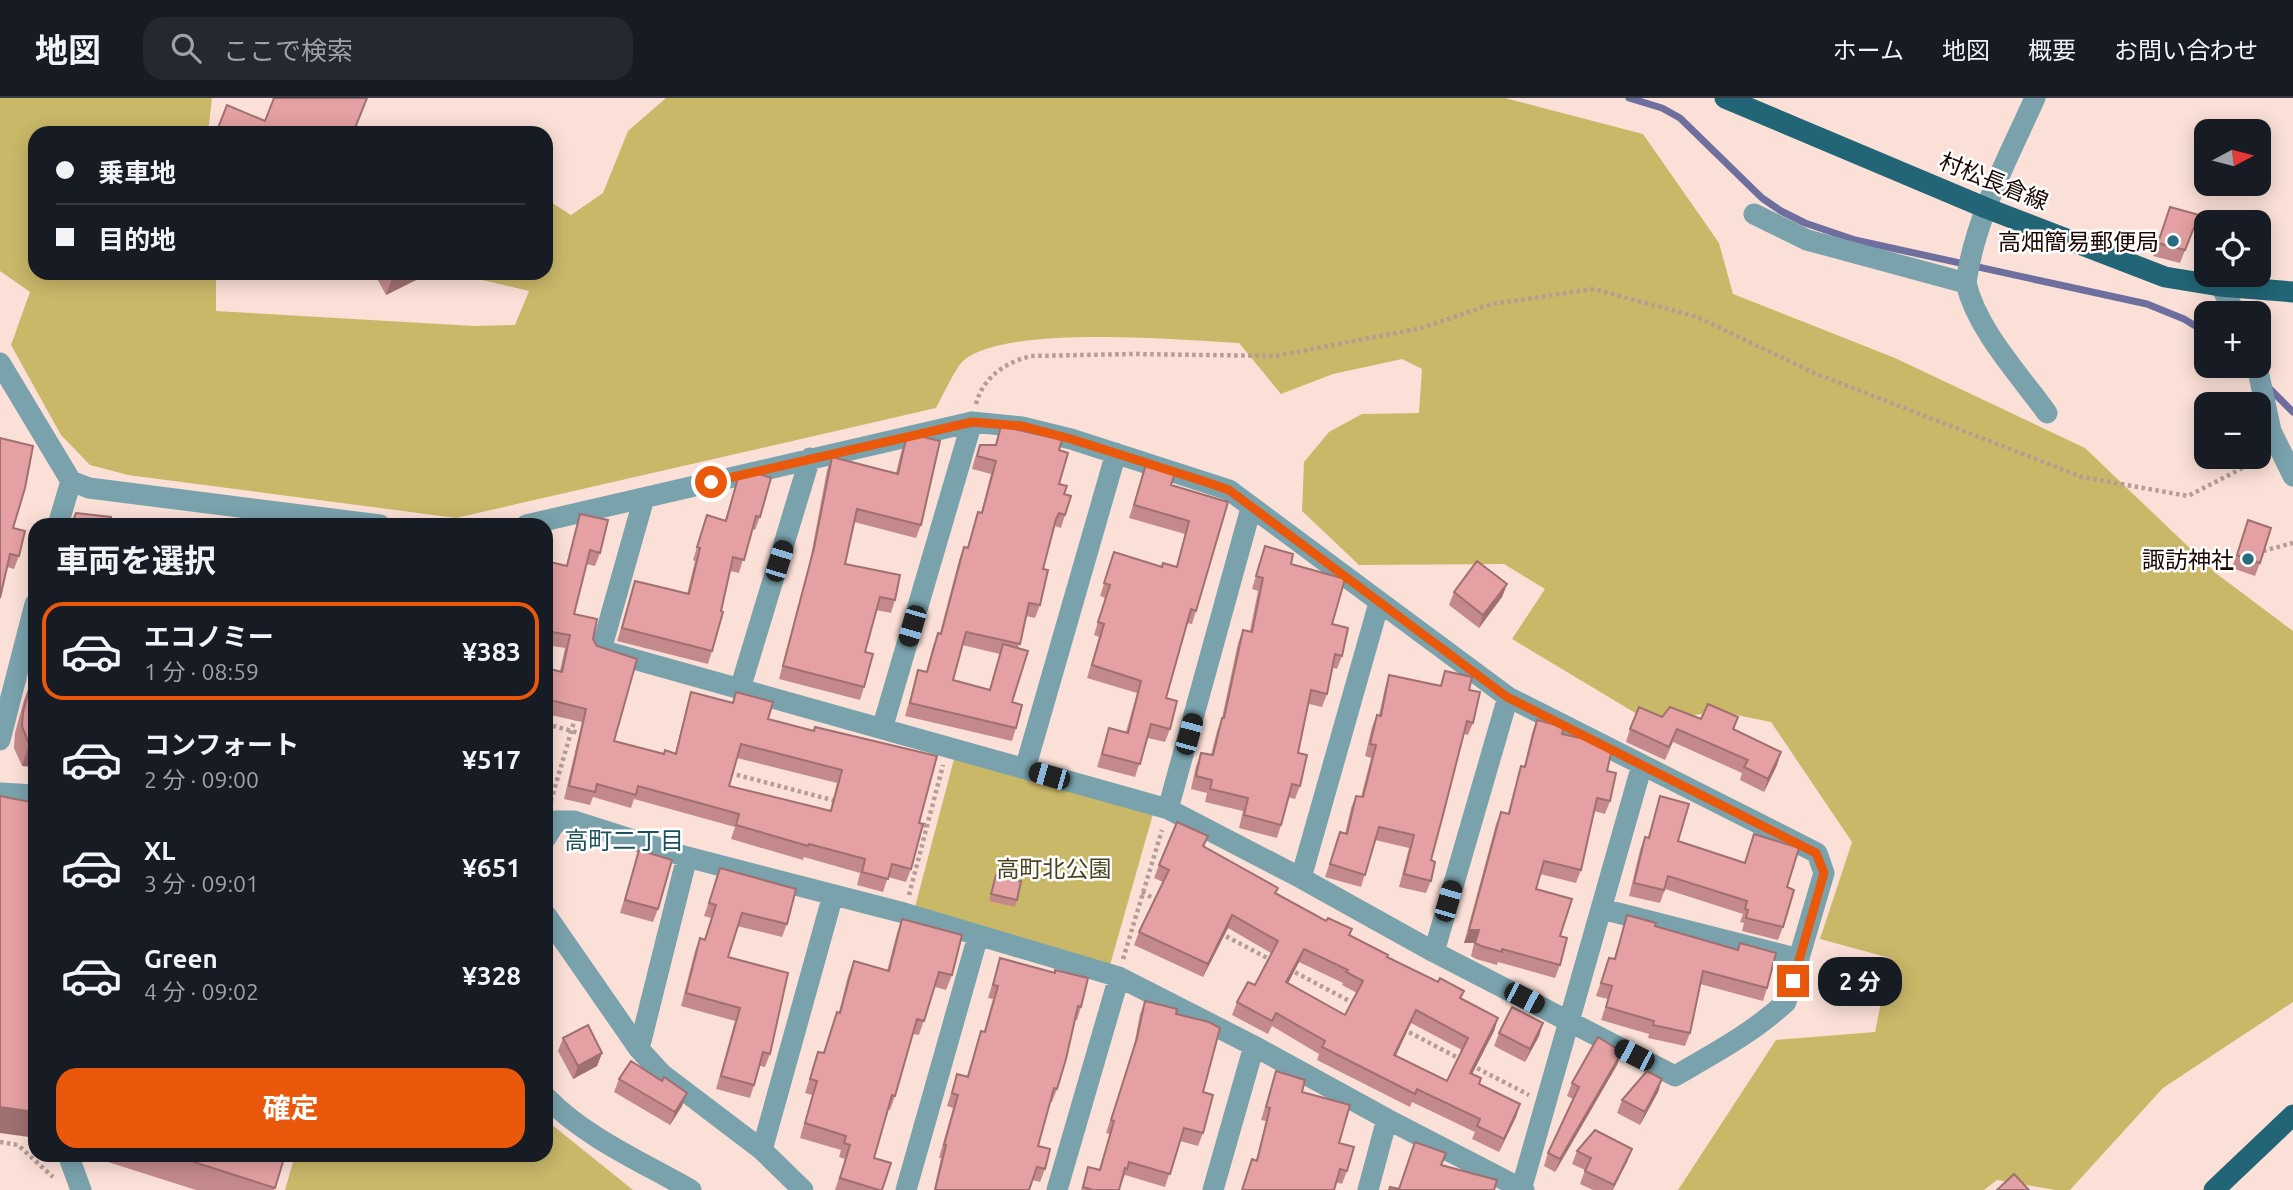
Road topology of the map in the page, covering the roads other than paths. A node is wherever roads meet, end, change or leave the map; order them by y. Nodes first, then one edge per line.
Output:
1 (1725, 98) edge
2 (2035, 98) edge
3 (1986, 208) junction
4 (1754, 215) dead end
5 (2194, 282) edge
6 (1966, 283) junction
7 (2232, 287) edge
8 (2293, 292) edge
9 (0, 363) edge
10 (2260, 378) edge
11 (2047, 413) dead end
12 (972, 422) junction
13 (1116, 453) junction
14 (810, 458) junction
15 (2293, 476) edge
16 (71, 481) junction
17 (645, 498) junction
18 (1251, 508) junction
19 (60, 518) edge
20 (325, 518) edge
21 (553, 519) edge
22 (1379, 603) junction
23 (28, 645) edge
24 (740, 689) junction
25 (1507, 697) junction
26 (882, 729) junction
27 (0, 740) edge
28 (1642, 765) junction
29 (1025, 769) junction
30 (0, 793) edge
31 (28, 795) edge
32 (1168, 809) junction
33 (553, 828) edge
34 (687, 857) junction
35 (1301, 878) junction
36 (833, 895) junction
37 (1602, 909) junction
38 (553, 925) edge
39 (978, 936) junction
40 (1434, 952) junction
41 (1799, 959) junction
42 (1119, 976) junction
43 (1569, 1021) junction
44 (1254, 1046) junction
45 (639, 1049) junction
46 (553, 1103) edge
47 (2293, 1115) edge
48 (1387, 1119) junction
49 (762, 1150) junction
50 (71, 1162) edge
51 (80, 1190) edge
52 (691, 1190) edge
53 (803, 1190) edge
54 (906, 1190) edge
55 (1057, 1190) edge
56 (1213, 1190) edge
57 (1368, 1190) edge
58 (1522, 1190) edge
59 (2214, 1190) edge

1 - 3 main road, 村松長倉線
2 - 3 street
3 - 5 main road, 村松長倉線
3 - 6 street
4 - 6 street
6 - 11 street
7 - 8 main road, 村松長倉線
9 - 16 street
10 - 15 street
12 - 13 street
12 - 14 street
12 - 26 street
13 - 18 street
13 - 29 street
14 - 17 street
14 - 24 street
16 - 19 street
16 - 20 street
17 - 21 street
17 - 24 street
18 - 22 street
18 - 32 street
22 - 25 street
22 - 35 street
23 - 27 street
24 - 26 street
25 - 28 street
25 - 40 street
26 - 29 street
28 - 37 street
28 - 41 street
29 - 32 street
30 - 31 street
32 - 35 street
33 - 34 street
34 - 36 street
34 - 45 street
35 - 40 street
36 - 39 street
36 - 49 street
37 - 41 street
37 - 43 street
38 - 45 street
39 - 42 street
39 - 54 street
40 - 43 street
41 - 43 street
42 - 44 street
42 - 55 street
43 - 58 street
44 - 48 street
44 - 56 street
45 - 49 street
46 - 52 street
47 - 59 main road
48 - 57 street
48 - 58 street
49 - 53 street
50 - 51 street

